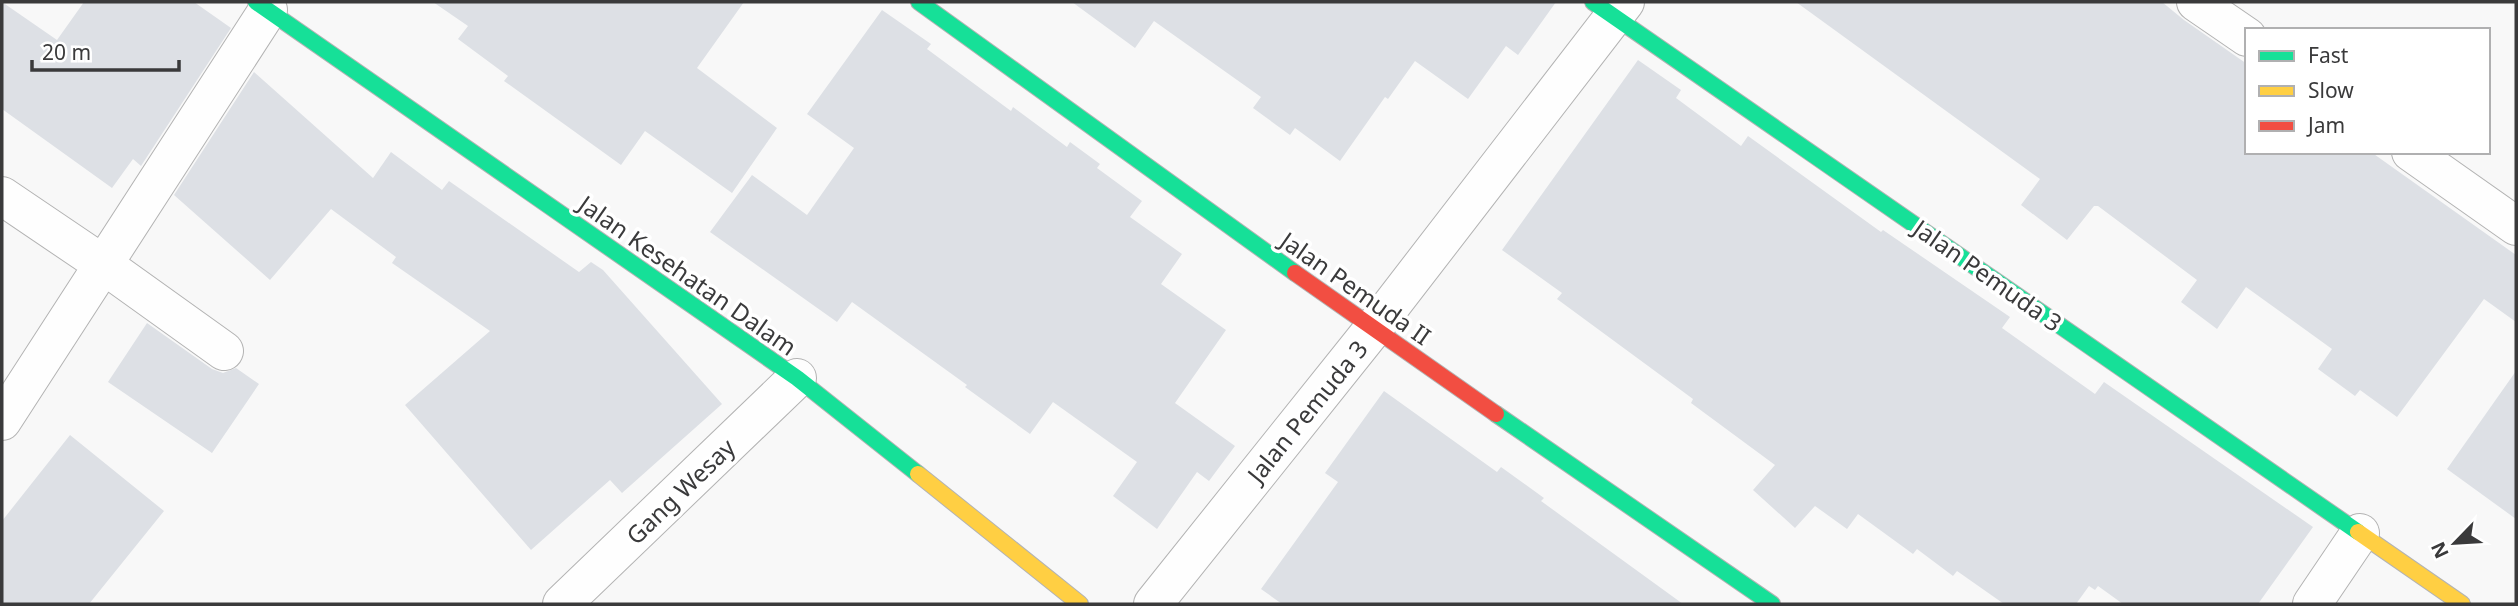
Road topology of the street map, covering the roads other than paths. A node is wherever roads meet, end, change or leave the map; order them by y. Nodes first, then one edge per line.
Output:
1 (919, 2) edge
2 (2196, 2) edge
3 (262, 6) edge
4 (1611, 7) edge
5 (2245, 36) edge
6 (2414, 154) edge
7 (2, 196) edge
8 (2516, 226) edge
9 (104, 265) junction
10 (1373, 329) junction
11 (224, 351) dead end
12 (797, 378) junction
13 (2, 421) edge
14 (2361, 533) junction
15 (562, 604) edge
16 (1080, 604) edge
17 (1153, 604) edge
18 (1772, 604) edge
19 (2312, 604) edge
20 (2462, 604) edge

1 - 10 street, Jalan Pemuda II
2 - 5 street
3 - 9 street
3 - 12 street, Jalan Kesehatan Dalam
4 - 10 street, Jalan Pemuda 3
4 - 14 street, Jalan Pemuda 3
6 - 8 street
7 - 9 street
9 - 11 street
9 - 13 street
10 - 17 street, Jalan Pemuda 3
10 - 18 street, Jalan Pemuda II
12 - 15 street, Gang Wesay
12 - 16 street, Jalan Kesehatan Dalam
14 - 19 street
14 - 20 street, Jalan Pemuda 3

